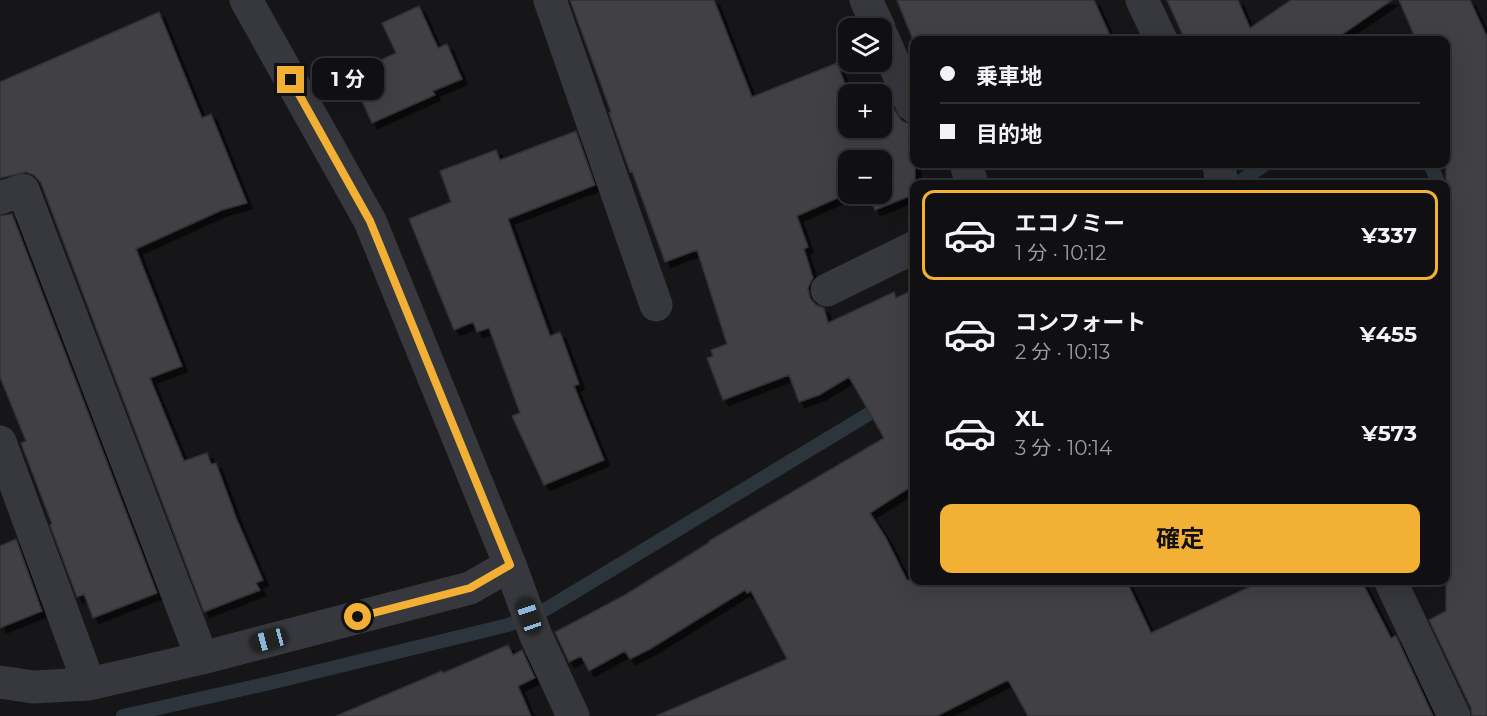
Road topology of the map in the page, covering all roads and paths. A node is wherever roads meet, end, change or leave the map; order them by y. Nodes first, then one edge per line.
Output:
1 (246, 0) edge
2 (550, 0) edge
3 (866, 0) edge
4 (1142, 0) edge
5 (874, 18) edge
6 (1159, 36) edge
7 (892, 59) edge
8 (910, 100) edge
9 (0, 198) edge
10 (910, 249) edge
11 (827, 290) dead end
12 (656, 305) dead end
13 (0, 442) edge
14 (510, 565) junction
15 (1392, 585) edge
16 (202, 658) junction
17 (0, 682) edge
18 (89, 684) junction
19 (573, 716) edge
20 (1454, 716) edge

1 - 14 street
2 - 12 street
3 - 5 street
4 - 6 street
7 - 8 street
9 - 16 street
10 - 11 street
13 - 18 street
14 - 16 street
14 - 19 street
15 - 20 street
16 - 18 street
17 - 18 street

